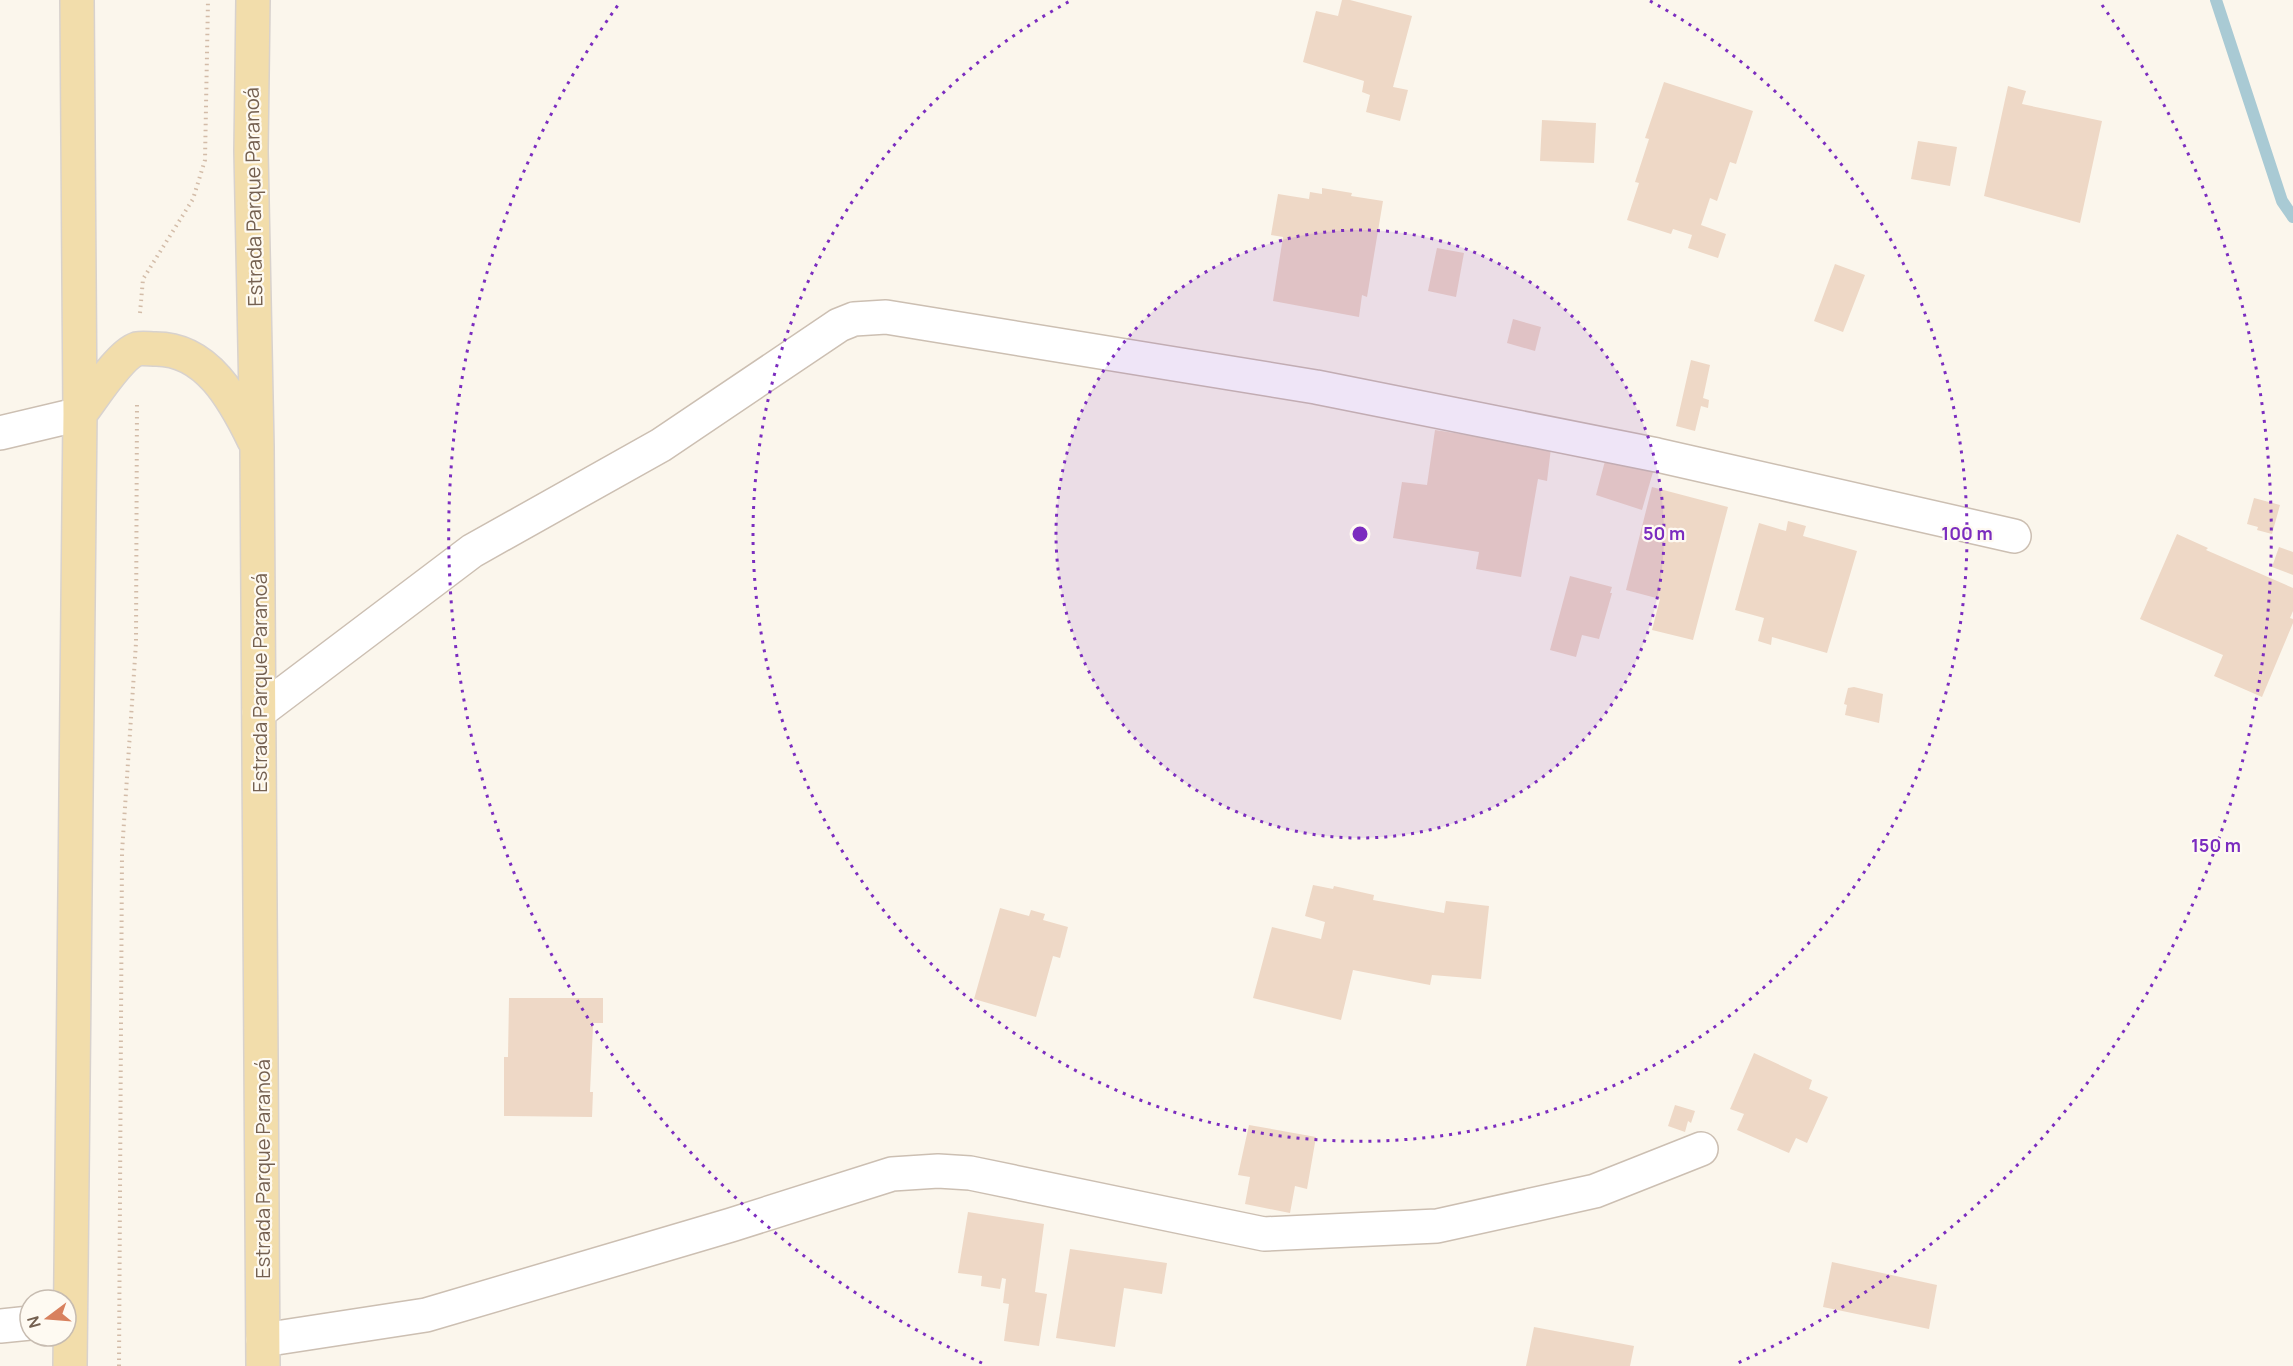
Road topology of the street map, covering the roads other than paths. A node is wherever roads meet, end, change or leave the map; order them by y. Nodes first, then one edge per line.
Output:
1 (77, 0) edge
2 (253, 0) edge
3 (80, 414) junction
4 (0, 433) edge
5 (257, 447) junction
6 (2014, 536) dead end
7 (259, 712) junction
8 (1701, 1149) dead end
9 (68, 1288) edge
10 (18, 1324) edge
11 (0, 1326) edge
12 (69, 1348) edge
13 (263, 1353) edge
14 (70, 1366) edge

1 - 3 main road
2 - 5 main road, Estrada Parque Paranoá
3 - 4 street
3 - 5 main road
3 - 9 main road
5 - 7 main road, Estrada Parque Paranoá
6 - 7 street
7 - 13 main road, Estrada Parque Paranoá
8 - 13 street
10 - 11 street
12 - 14 main road

